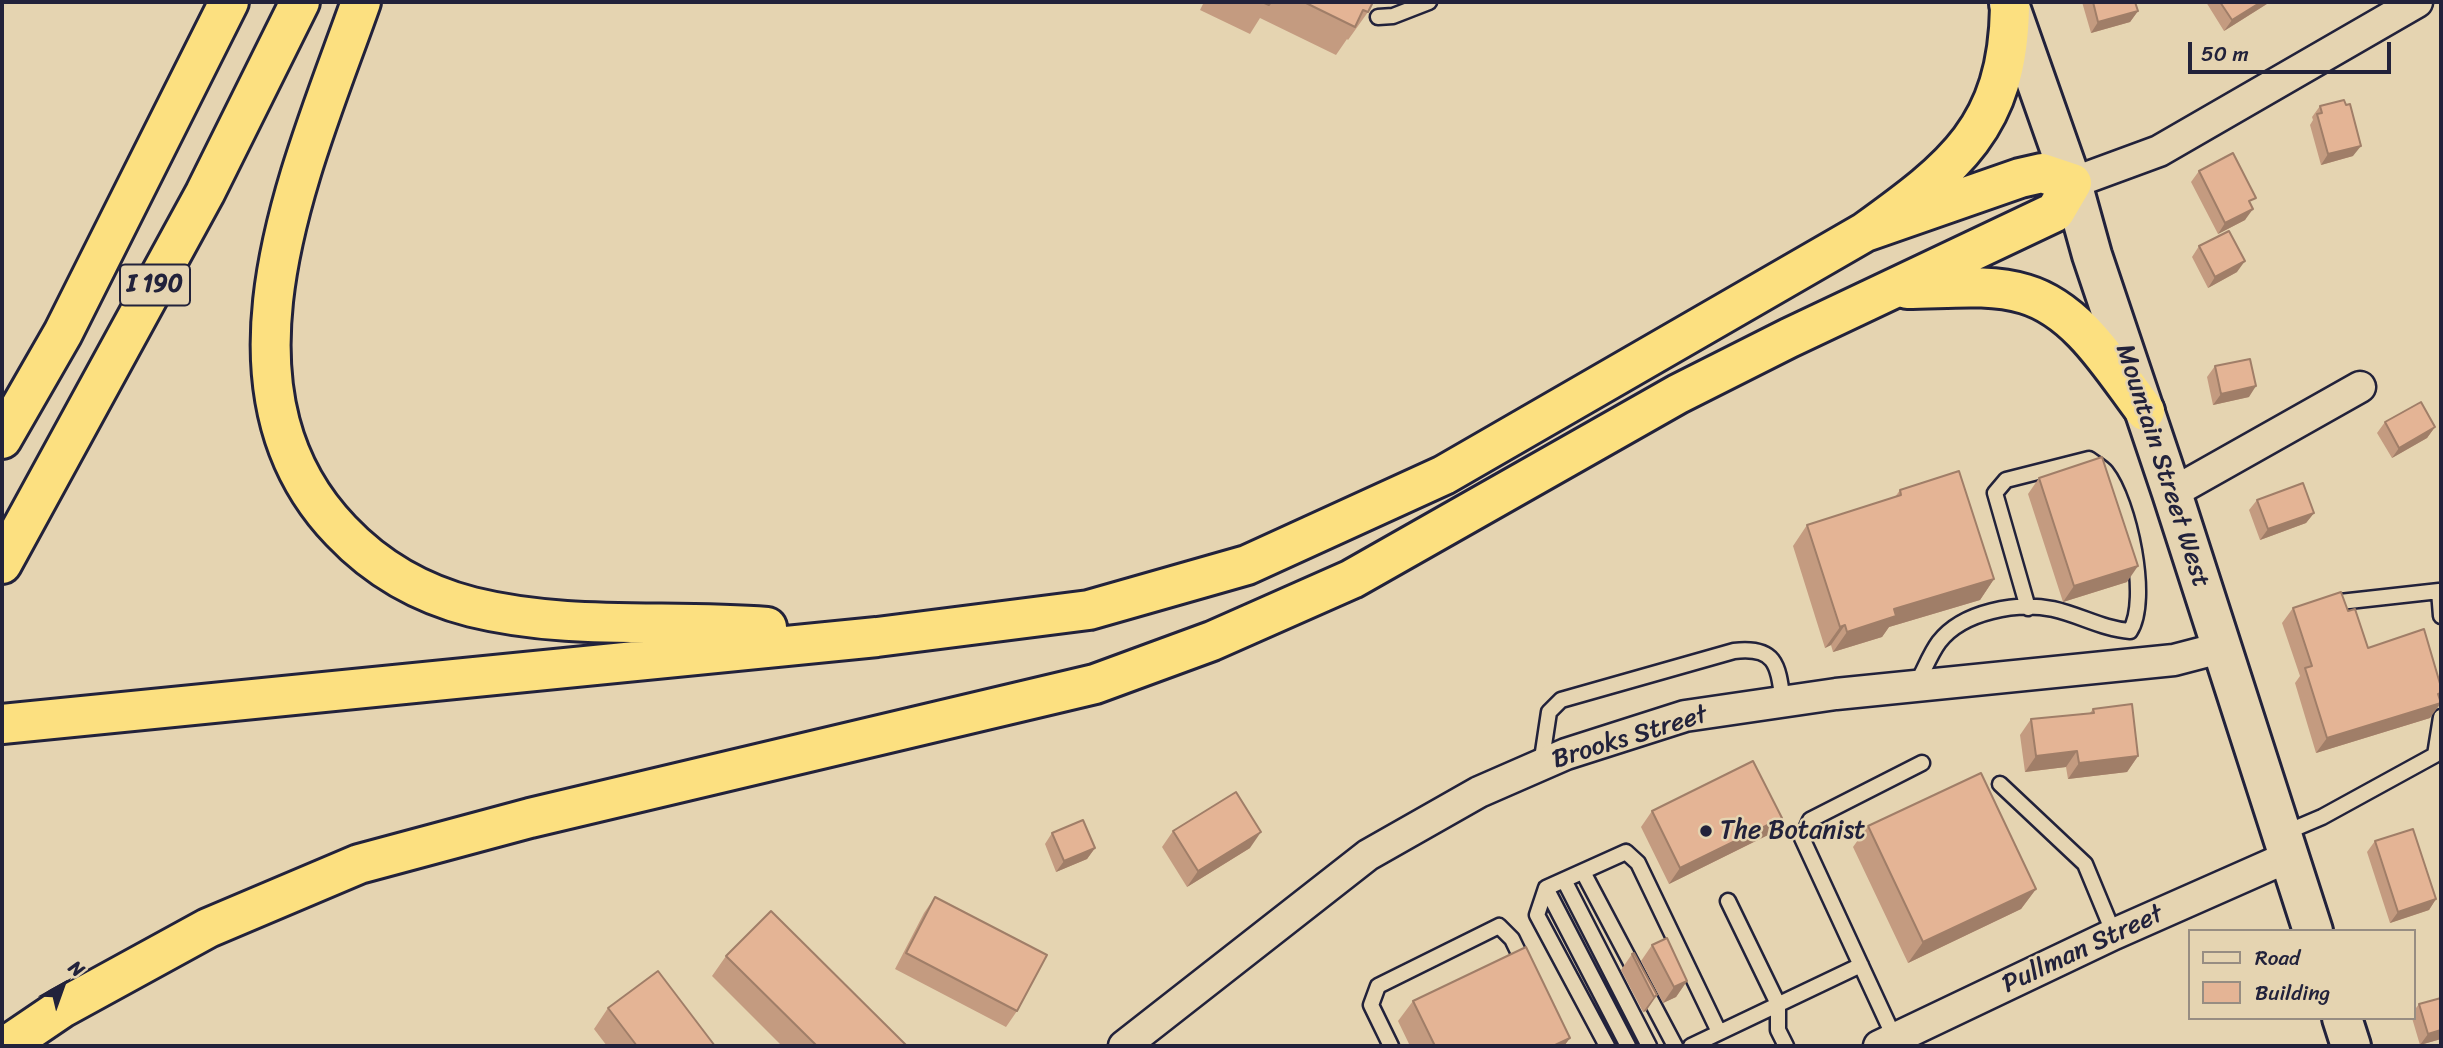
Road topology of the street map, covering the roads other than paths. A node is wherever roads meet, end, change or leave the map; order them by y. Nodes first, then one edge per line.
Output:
1 (229, 2) edge
2 (300, 2) edge
3 (361, 2) edge
4 (1429, 2) edge
5 (2417, 2) edge
6 (2009, 5) edge
7 (1378, 17) dead end
8 (2072, 183) junction
9 (1865, 232) junction
10 (1895, 289) junction
11 (2360, 387) dead end
12 (2145, 411) junction
13 (2, 439) edge
14 (2172, 493) junction
15 (2, 564) edge
16 (2340, 602) edge
17 (2028, 608) junction
18 (2441, 616) edge
19 (877, 637) junction
20 (2220, 648) junction
21 (1916, 686) junction
22 (1783, 702) junction
23 (2441, 717) edge
24 (2, 724) edge
25 (1922, 762) dead end
26 (1541, 765) junction
27 (2000, 784) dead end
28 (2285, 846) junction
29 (1583, 872) junction
30 (1564, 880) junction
31 (1546, 888) junction
32 (1728, 901) dead end
33 (2312, 929) edge
34 (2114, 934) junction
35 (1861, 965) junction
36 (1530, 975) edge
37 (1778, 1004) junction
38 (2343, 1020) edge
39 (1719, 1032) junction
40 (1887, 1042) edge
41 (6, 1046) edge
42 (1124, 1046) edge
43 (1391, 1046) edge
44 (1607, 1046) edge
45 (1628, 1046) edge
46 (1648, 1046) edge
47 (1675, 1046) edge
48 (1691, 1046) edge
49 (1786, 1046) edge
50 (2351, 1046) edge

1 - 13 highway, I 190
2 - 15 highway, I 190
3 - 19 highway
4 - 7 lane
5 - 8 street
6 - 8 main road, Mountain Street West
6 - 9 highway
8 - 9 highway
8 - 10 highway
8 - 12 main road, Mountain Street West
9 - 19 highway
10 - 12 highway
10 - 41 highway
11 - 14 street
12 - 14 main road, Mountain Street West
14 - 20 main road, Mountain Street West
16 - 18 lane
17 - 17 lane
17 - 21 lane
19 - 24 highway
20 - 21 street, Brooks Street
20 - 28 main road, Mountain Street West
21 - 22 street, Brooks Street
22 - 26 street, Brooks Street
22 - 26 lane
23 - 28 lane
25 - 35 lane
26 - 42 street, Brooks Street
27 - 34 lane
28 - 33 main road, Mountain Street West
28 - 34 street, Pullman Street
29 - 30 lane
29 - 39 lane
29 - 47 lane
30 - 31 lane
30 - 46 lane
31 - 44 lane
31 - 45 lane
32 - 37 lane
34 - 40 street, Pullman Street
35 - 37 lane
35 - 40 lane
36 - 43 lane
37 - 39 lane
37 - 49 lane
38 - 50 main road
39 - 48 lane

